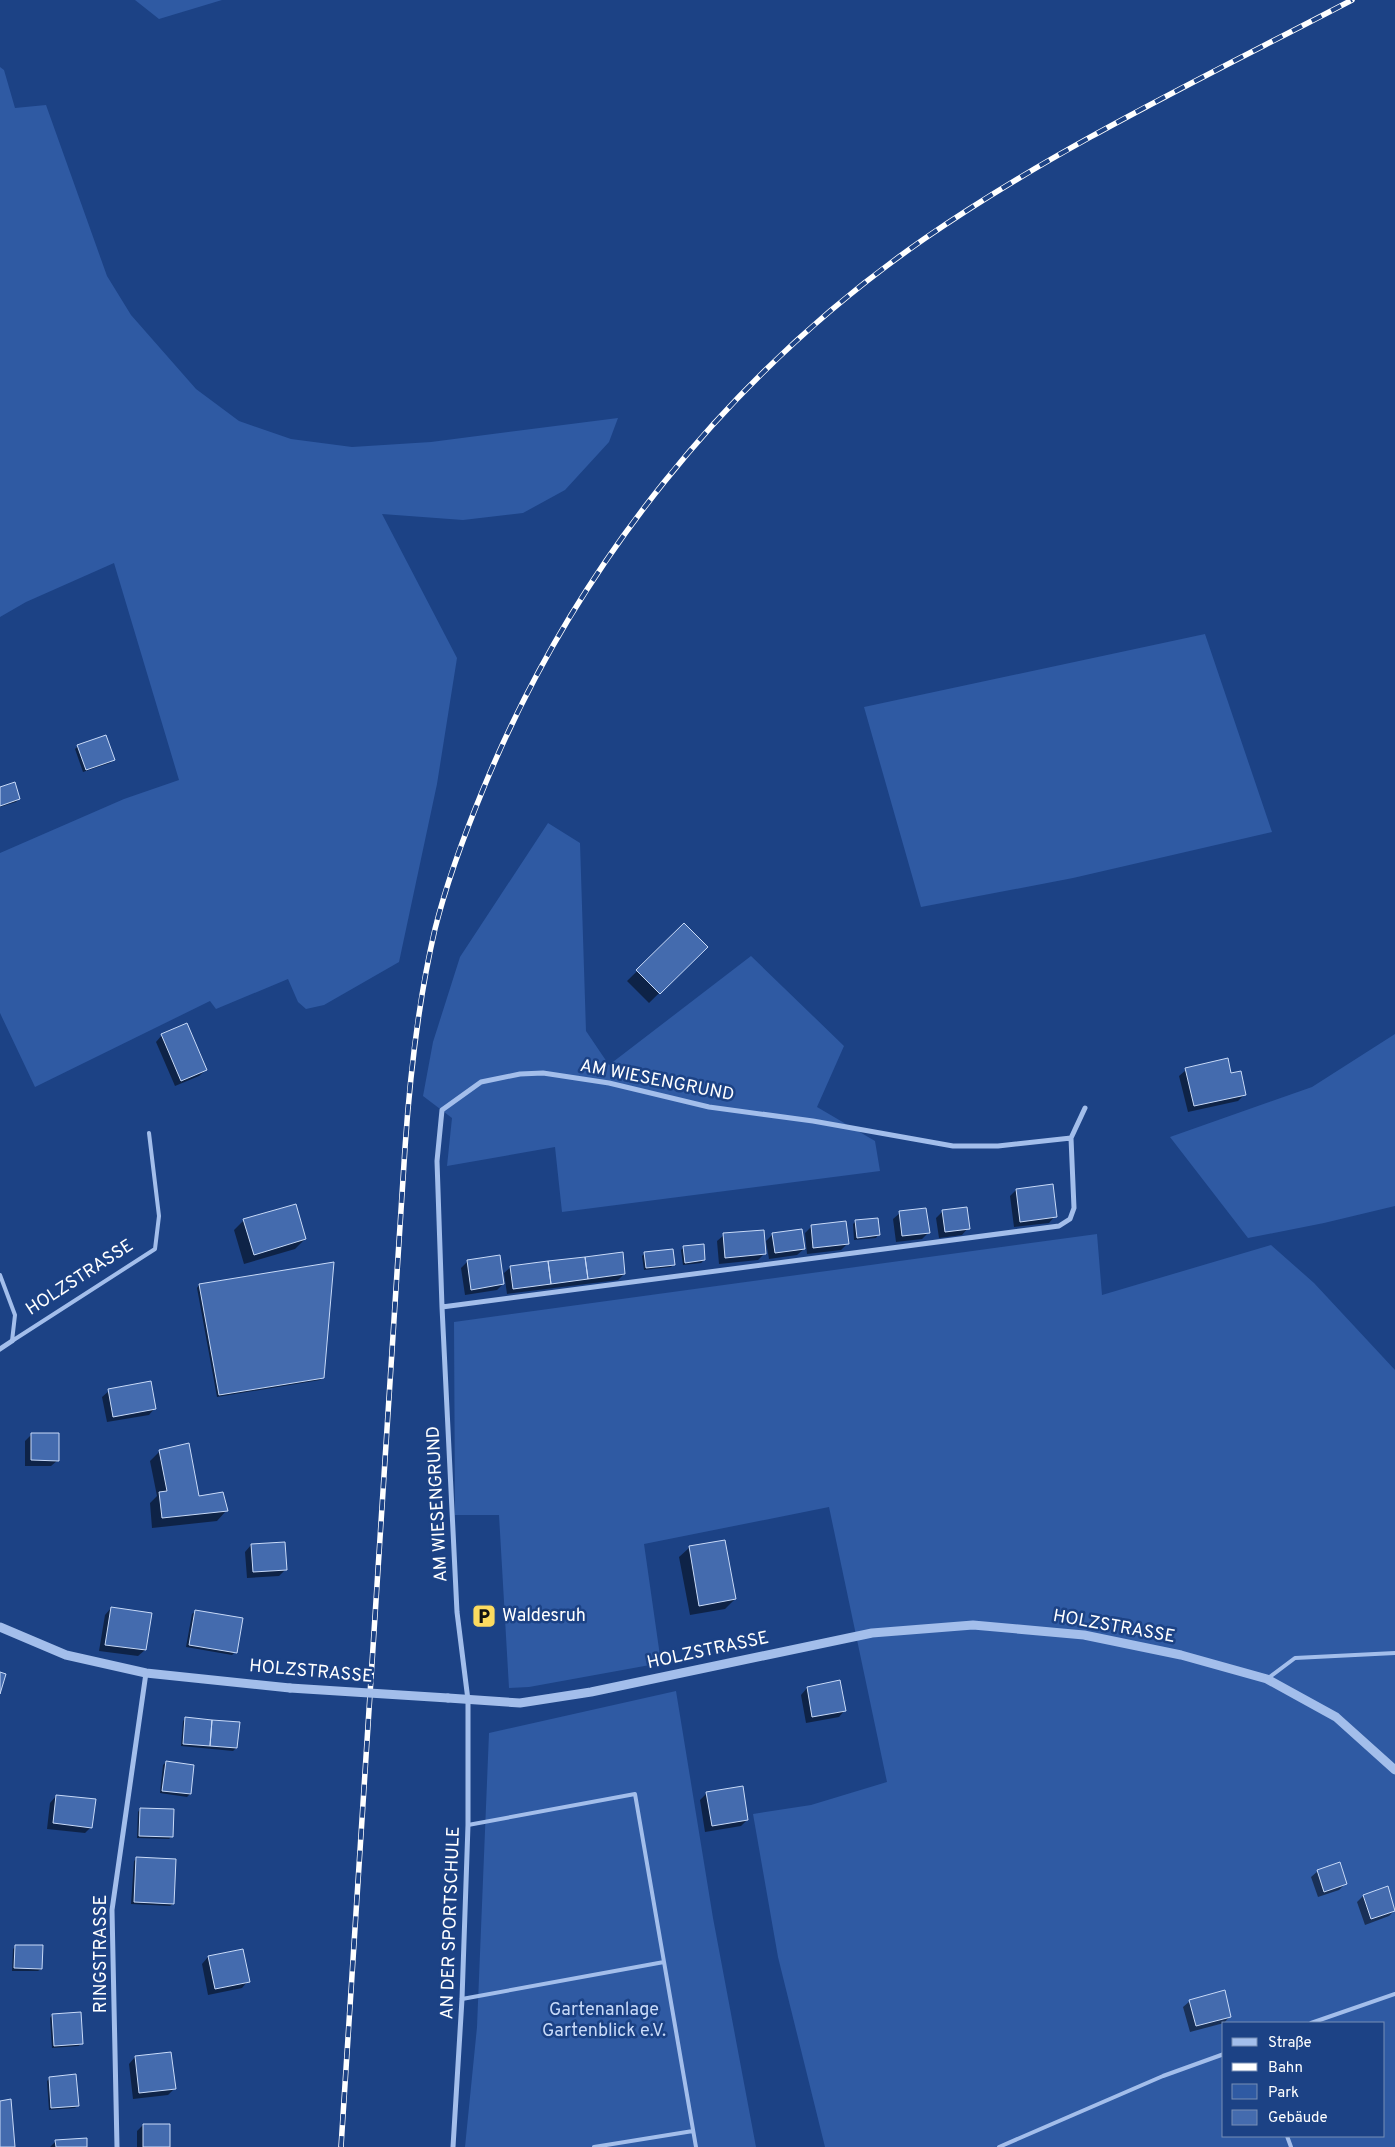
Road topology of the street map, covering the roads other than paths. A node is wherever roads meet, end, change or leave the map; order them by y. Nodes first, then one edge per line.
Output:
1 (1085, 1108) dead end
2 (149, 1133) dead end
3 (1071, 1138) junction
4 (0, 1275) edge
5 (442, 1307) junction
6 (12, 1341) junction
7 (0, 1349) edge
8 (0, 1627) edge
9 (1395, 1653) edge
10 (146, 1673) junction
11 (1267, 1679) junction
12 (468, 1700) junction
13 (1395, 1770) edge
14 (468, 1825) junction
15 (664, 1962) junction
16 (1395, 1994) edge
17 (462, 1999) junction
18 (1314, 2022) edge
19 (1222, 2055) edge
20 (693, 2131) junction
21 (117, 2147) edge
22 (453, 2147) edge
23 (594, 2147) edge
24 (696, 2147) edge
25 (999, 2147) edge

1 - 3 street
2 - 6 lane, HOLZSTRASSE
3 - 5 street
3 - 5 street, AM WIESENGRUND
4 - 6 lane
5 - 12 street, AM WIESENGRUND
6 - 7 street, HOLZSTRASSE
8 - 10 street, HOLZSTRASSE
9 - 11 lane
10 - 12 street, HOLZSTRASSE, bridge
10 - 21 street, RINGSTRASSE
11 - 12 street, HOLZSTRASSE
11 - 13 street, HOLZSTRASSE
12 - 14 street, AN DER SPORTSCHULE
14 - 15 lane
14 - 17 street, AN DER SPORTSCHULE
15 - 17 lane
15 - 20 lane
16 - 18 lane
17 - 22 street, AN DER SPORTSCHULE
19 - 25 lane
20 - 23 lane
20 - 24 lane

